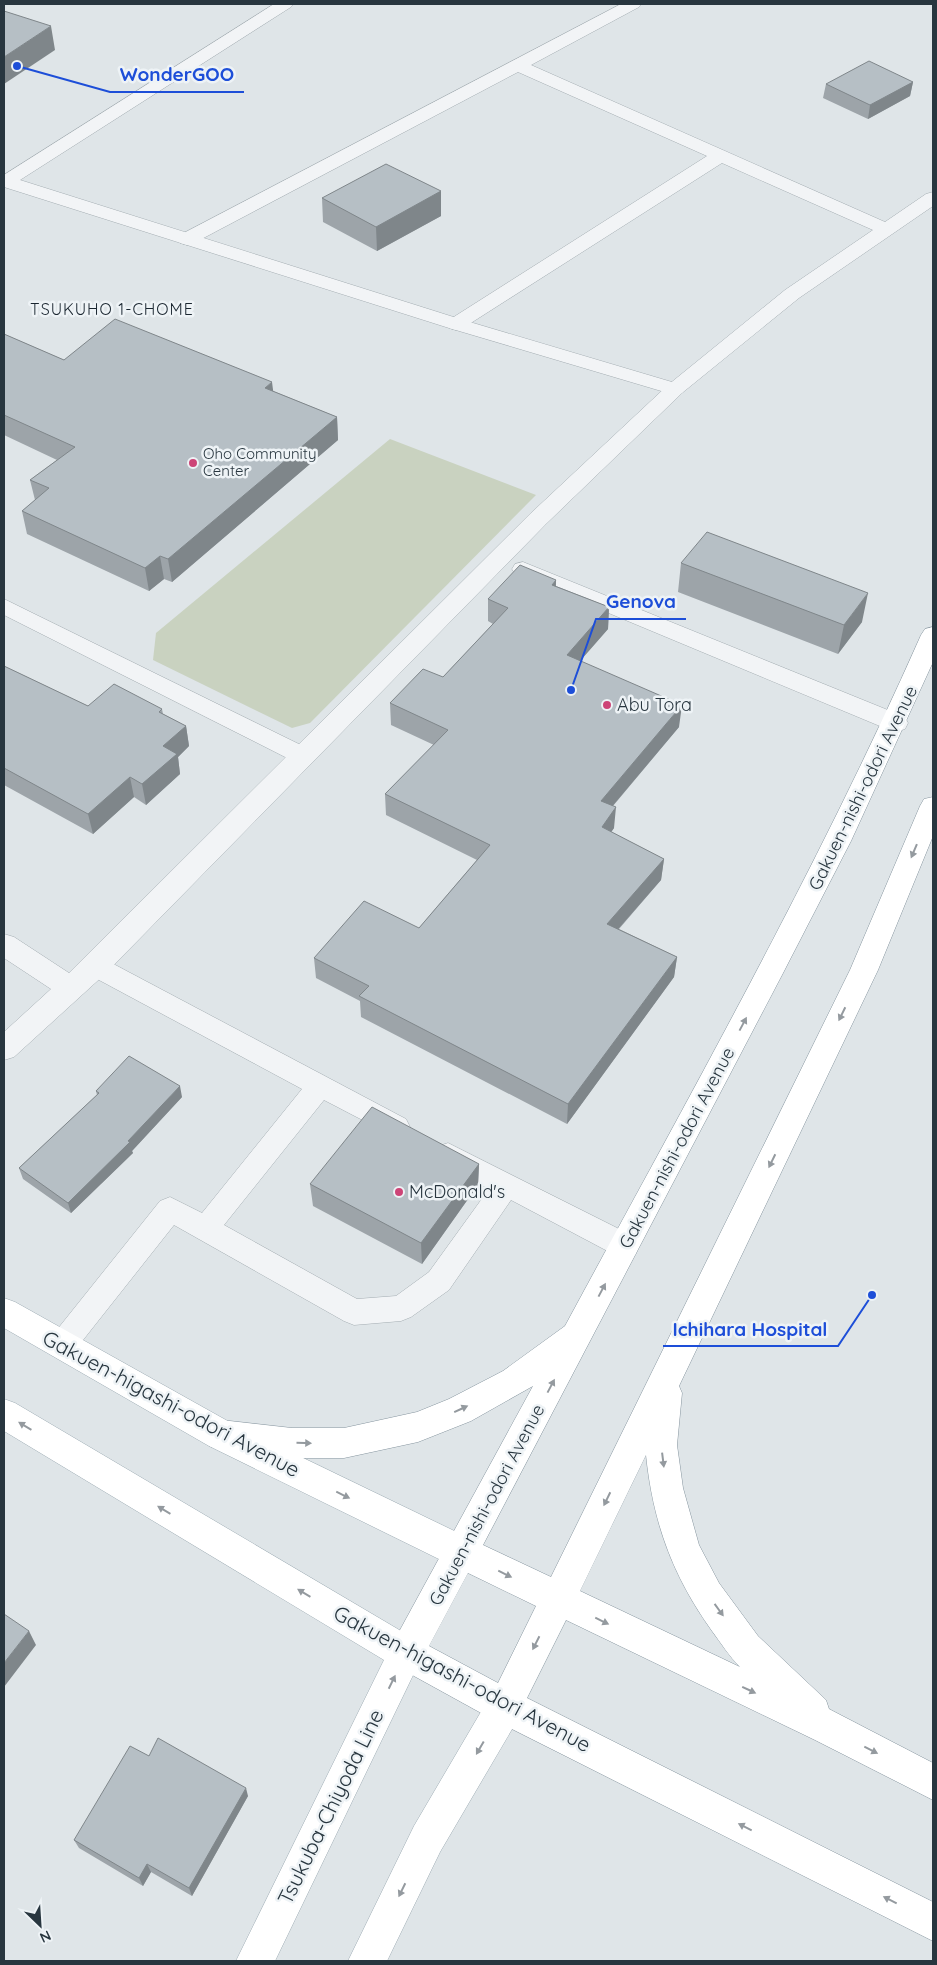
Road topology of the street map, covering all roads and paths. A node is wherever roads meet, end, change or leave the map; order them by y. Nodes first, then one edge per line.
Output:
1 (284, 4) edge
2 (633, 4) edge
3 (517, 65) junction
4 (720, 156) junction
5 (4, 182) edge
6 (933, 198) edge
7 (885, 229) junction
8 (187, 239) junction
9 (456, 324) junction
10 (675, 389) junction
11 (500, 559) junction
12 (4, 606) edge
13 (933, 635) edge
14 (896, 723) junction
15 (303, 756) junction
16 (933, 806) edge
17 (4, 944) edge
18 (95, 966) junction
19 (70, 988) junction
20 (4, 1049) edge
21 (320, 1086) junction
22 (507, 1186) junction
23 (205, 1229) junction
24 (625, 1246) junction
25 (4, 1312) edge
26 (579, 1333) junction
27 (62, 1345) junction
28 (667, 1377) junction
29 (4, 1414) edge
30 (221, 1435) junction
31 (461, 1552) junction
32 (558, 1600) junction
33 (406, 1653) junction
34 (505, 1706) junction
35 (828, 1727) junction
36 (933, 1782) edge
37 (933, 1922) edge
38 (255, 1961) edge
39 (366, 1961) edge

1 - 5 street
2 - 3 street
3 - 4 street
3 - 8 street
4 - 7 street
4 - 9 street
5 - 8 street
6 - 7 street
7 - 10 street
8 - 9 street
9 - 10 street
10 - 11 street
11 - 14 street
11 - 15 street
12 - 15 lane
13 - 14 main road, Gakuen-nishi-odori Avenue
24 -> 14 main road, Gakuen-nishi-odori Avenue
15 - 18 street
16 -> 28 main road
17 - 19 street
18 - 19 street
18 - 21 lane
19 - 20 street
21 - 22 lane
21 - 23 lane
22 - 23 lane
22 - 24 lane
23 - 27 lane
26 -> 24 main road, Gakuen-nishi-odori Avenue
25 - 27 main road, Gakuen-higashi-odori Avenue
30 -> 26 main road
31 -> 26 main road, Gakuen-nishi-odori Avenue
27 - 30 main road, Gakuen-higashi-odori Avenue
28 -> 32 main road
28 -> 35 main road
33 -> 29 main road, Gakuen-higashi-odori Avenue
30 -> 31 main road, Gakuen-higashi-odori Avenue
31 -> 32 main road, Gakuen-higashi-odori Avenue
31 - 33 main road, Gakuen-nishi-odori Avenue
32 -> 34 main road
32 -> 35 main road, Gakuen-higashi-odori Avenue
33 - 34 main road, Gakuen-higashi-odori Avenue
38 -> 33 main road, Tsukuba-Chiyoda Line
37 -> 34 main road, Gakuen-higashi-odori Avenue
34 -> 39 main road
35 -> 36 main road, Gakuen-higashi-odori Avenue

